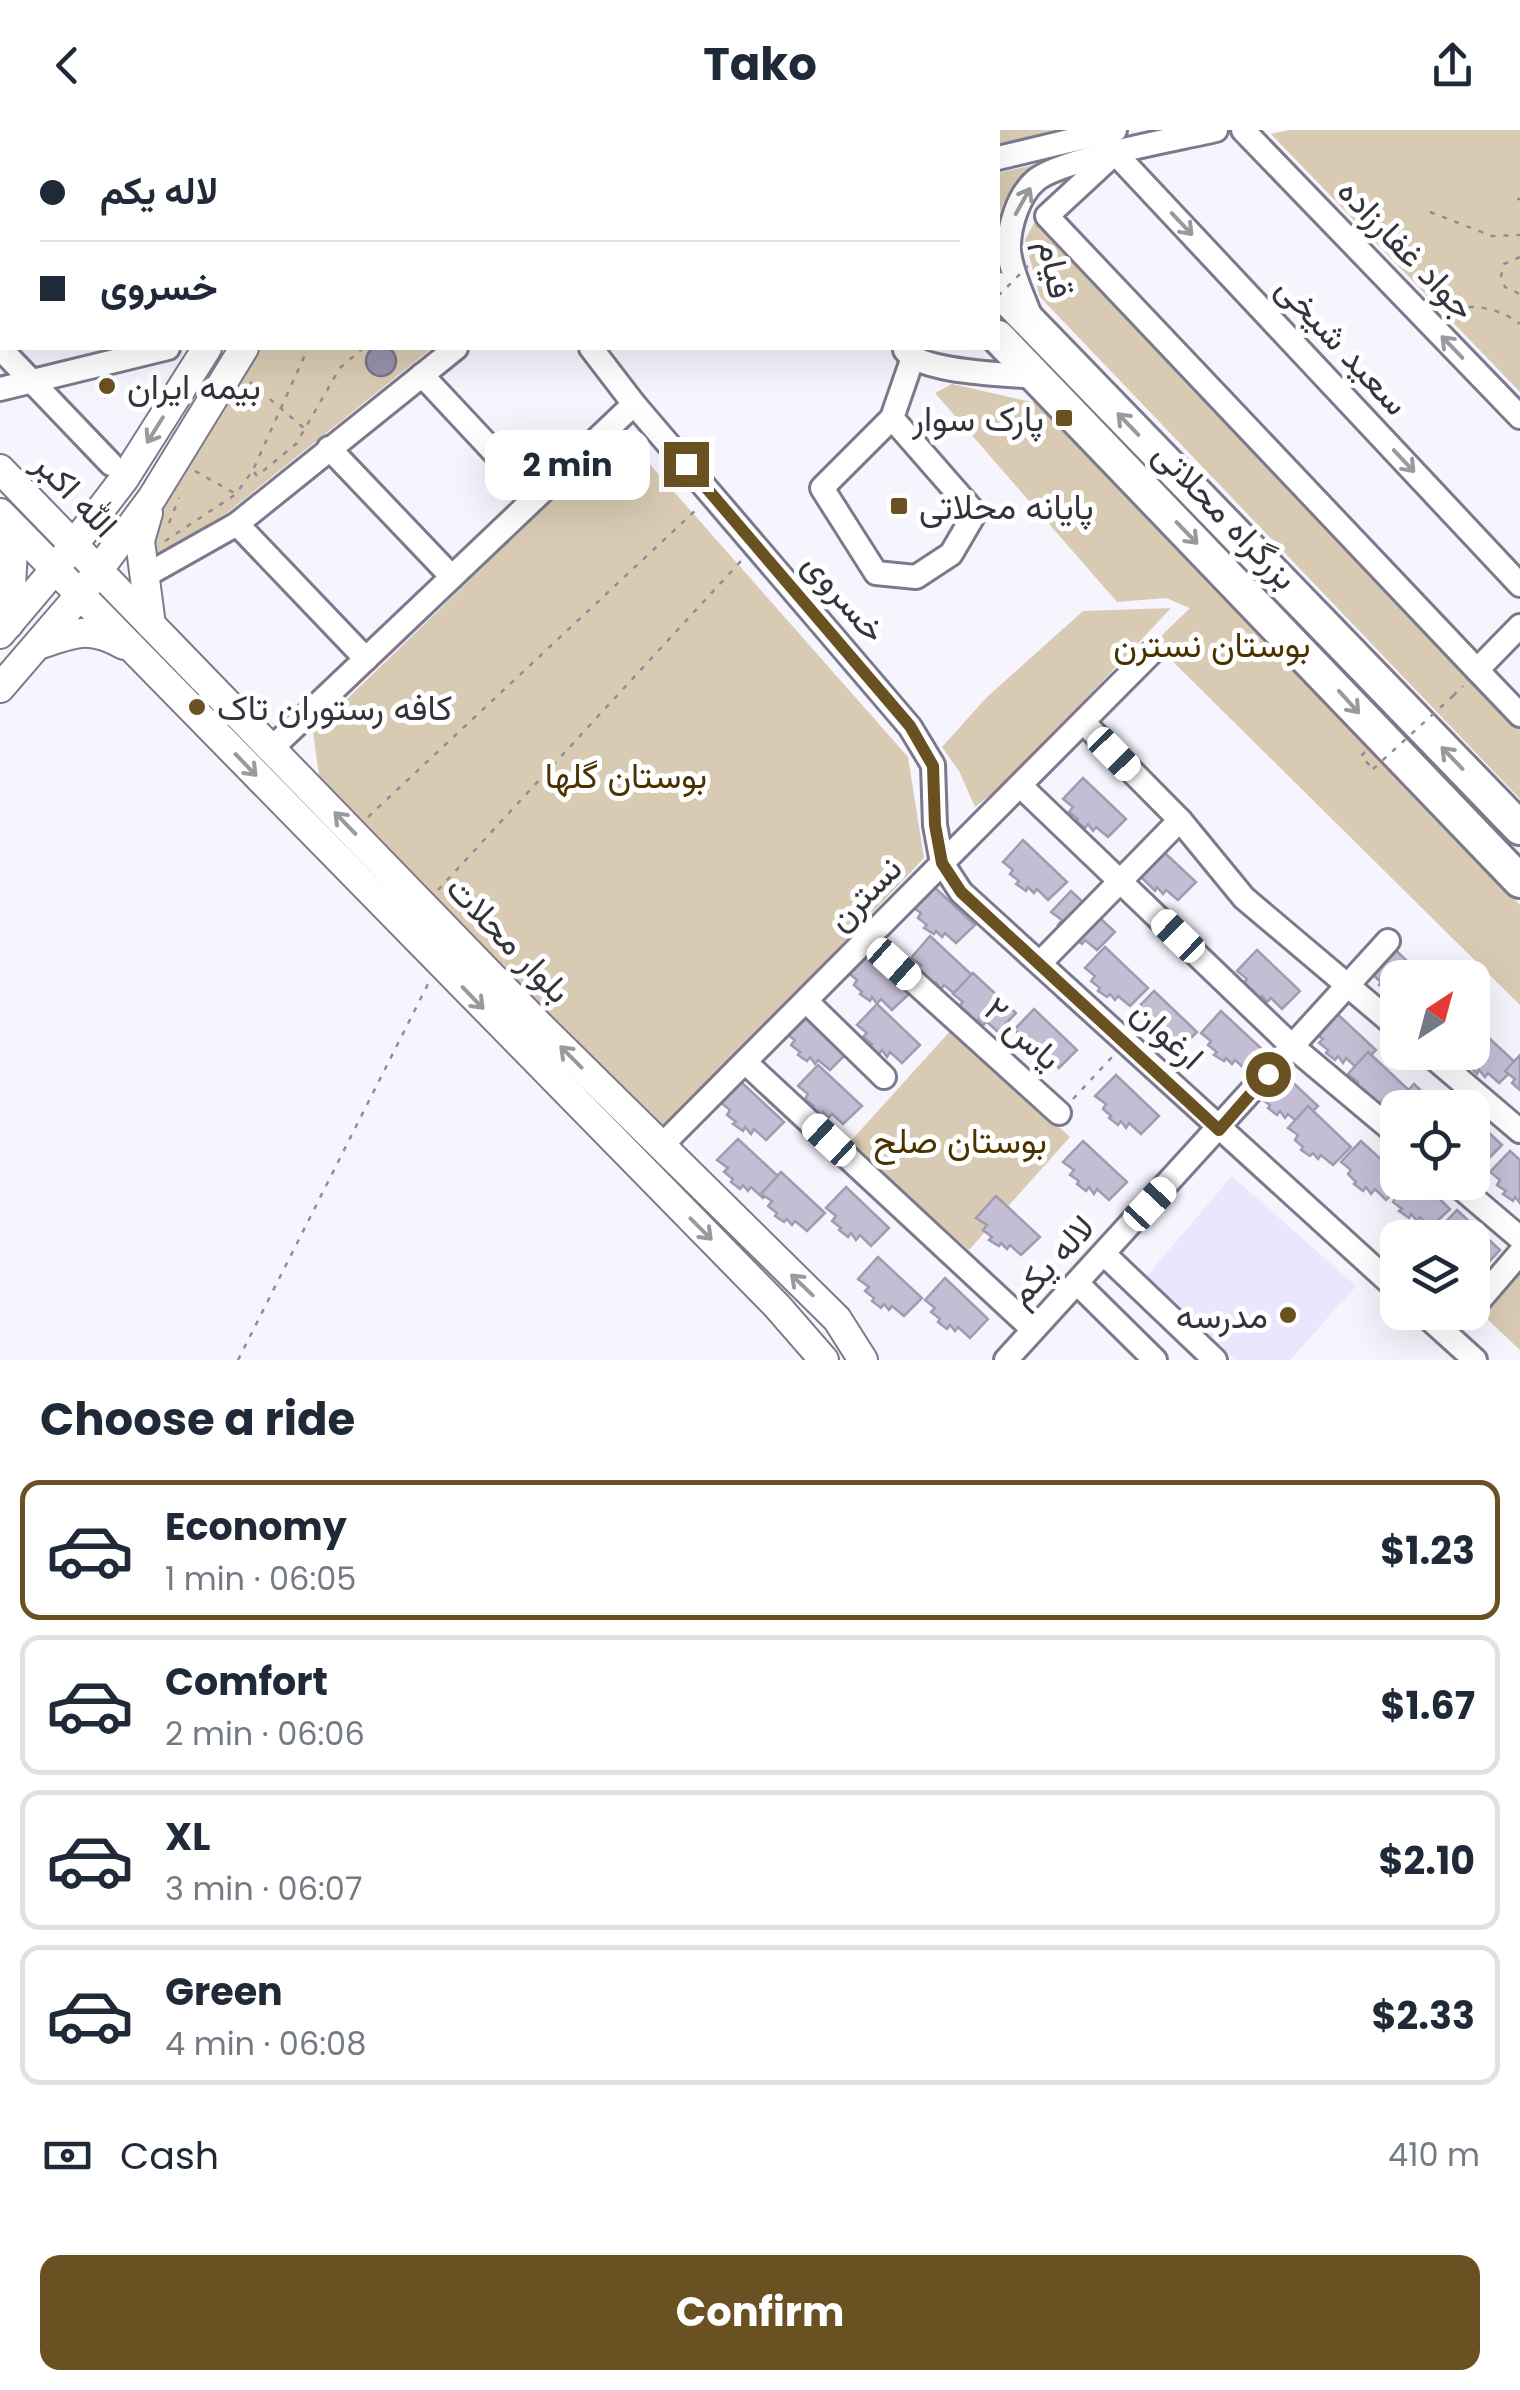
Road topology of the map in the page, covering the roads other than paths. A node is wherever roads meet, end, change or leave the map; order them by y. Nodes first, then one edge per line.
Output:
1 (1216, 130) edge
2 (1243, 130) edge
3 (1081, 136) edge
4 (1115, 142) edge
5 (1000, 157) edge
6 (1076, 165) junction
7 (1000, 294) edge
8 (1033, 326) junction
9 (1000, 339) edge
10 (2, 350) edge
11 (160, 350) edge
12 (206, 350) edge
13 (243, 350) edge
14 (453, 350) edge
15 (593, 350) edge
16 (907, 354) edge
17 (422, 375) junction
18 (1036, 377) junction
19 (34, 381) junction
20 (0, 389) edge
21 (634, 404) junction
22 (1520, 417) edge
23 (892, 418) junction
24 (329, 448) junction
25 (111, 464) dead end
26 (0, 468) edge
27 (536, 497) junction
28 (152, 498) junction
29 (0, 514) edge
30 (237, 524) junction
31 (74, 545) junction
32 (1260, 560) junction
33 (55, 569) junction
34 (98, 571) junction
35 (142, 576) junction
36 (452, 577) junction
37 (1234, 580) junction
38 (1520, 585) edge
39 (80, 595) junction
40 (151, 625) junction
41 (1520, 626) edge
42 (4, 629) edge
43 (1338, 640) junction
44 (36, 646) junction
45 (135, 651) junction
46 (1150, 654) dead end
47 (366, 659) junction
48 (1313, 662) junction
49 (1472, 676) junction
50 (0, 688) edge
51 (1520, 715) edge
52 (1092, 731) dead end
53 (272, 748) junction
54 (1030, 794) dead end
55 (1180, 820) junction
56 (1520, 828) edge
57 (942, 863) junction
58 (1120, 881) junction
59 (1520, 882) edge
60 (867, 939) junction
61 (1388, 941) dead end
62 (1040, 963) junction
63 (1345, 984) junction
64 (806, 1000) junction
65 (1380, 1013) edge
66 (1293, 1047) junction
67 (745, 1062) junction
68 (1447, 1070) edge
69 (884, 1076) dead end
70 (1059, 1113) road end
71 (1380, 1120) edge
72 (1219, 1130) junction
73 (1520, 1131) edge
74 (670, 1138) dead end
75 (1475, 1200) edge
76 (1520, 1238) edge
77 (1520, 1252) edge
78 (1104, 1254) junction
79 (1380, 1274) edge
80 (1077, 1283) junction
81 (1490, 1288) edge
82 (1026, 1322) dead end
83 (1442, 1330) edge
84 (824, 1360) edge
85 (863, 1360) edge
86 (1006, 1360) edge
87 (1155, 1360) edge
88 (1215, 1360) edge
89 (1475, 1360) edge

1 - 4 street, قیام
22 -> 2 street, جواد غفارزاده
3 - 4 street, قیام
3 - 5 street, قیام
3 - 6 street
4 - 6 street, قیام
4 -> 38 street, سعید شیخی
4 - 49 street
8 -> 6 street, قیام
7 - 8 highway, بزرگراه محلاتی
32 -> 8 highway, بزرگراه محلاتی
9 - 18 highway, بزرگراه محلاتی
10 - 19 street
11 - 19 street
12 -> 31 main road
13 - 28 main road
14 - 17 street
15 - 21 street, خسروی
16 - 18 street
16 - 23 street
17 - 24 street
17 - 27 street
18 -> 37 highway, بزرگراه محلاتی
19 - 20 street
19 - 25 street
21 - 27 street
21 - 57 street, خسروی
23 - 23 street
24 - 30 street
24 - 36 street
26 - 31 main road, الله اکبر
27 - 36 street
28 - 34 main road
28 - 35 main road
29 - 33 main road, الله اکبر
29 - 42 main road
30 - 35 street
30 - 47 street
31 - 33 main road
31 - 34 main road, الله اکبر
32 - 37 highway
32 - 43 highway, بزرگراه محلاتی
33 - 39 main road, الله اکبر
33 - 42 main road
34 - 39 main road
34 - 40 main road, بلوار محلات
35 - 40 main road
36 - 47 street
37 - 48 highway, بزرگراه محلاتی
39 - 44 main road
39 - 45 main road, بلوار محلات
40 - 53 main road, بلوار محلات
41 - 49 street
43 - 48 highway
56 -> 43 highway, بزرگراه محلاتی
44 - 45 main road
44 - 50 main road
45 -> 84 main road, بلوار محلات
46 - 57 street, نسترن
47 - 53 street
48 -> 59 highway, بزرگراه محلاتی
49 - 51 street
52 - 55 street
85 -> 53 main road, بلوار محلات
54 - 58 street
55 - 58 street
55 - 63 street
57 - 60 street, نسترن
57 - 62 street, ارغوان
58 - 62 street
58 - 66 street
60 - 64 street, نسترن
60 - 70 street, یاس ۲
61 - 63 street, لاله یکم
62 - 72 street, ارغوان
63 - 65 street
63 - 66 street, لاله یکم
64 - 67 street, نسترن
64 - 69 street
66 - 71 street
66 - 72 street, لاله یکم
67 - 74 street, نسترن
67 - 82 street
68 - 73 street
72 - 78 street, لاله یکم
72 - 79 street, ارغوان
75 - 76 street
77 - 81 street
78 - 80 street, لاله یکم
78 - 88 street
80 - 86 street, لاله یکم
80 - 87 street
83 - 89 street

